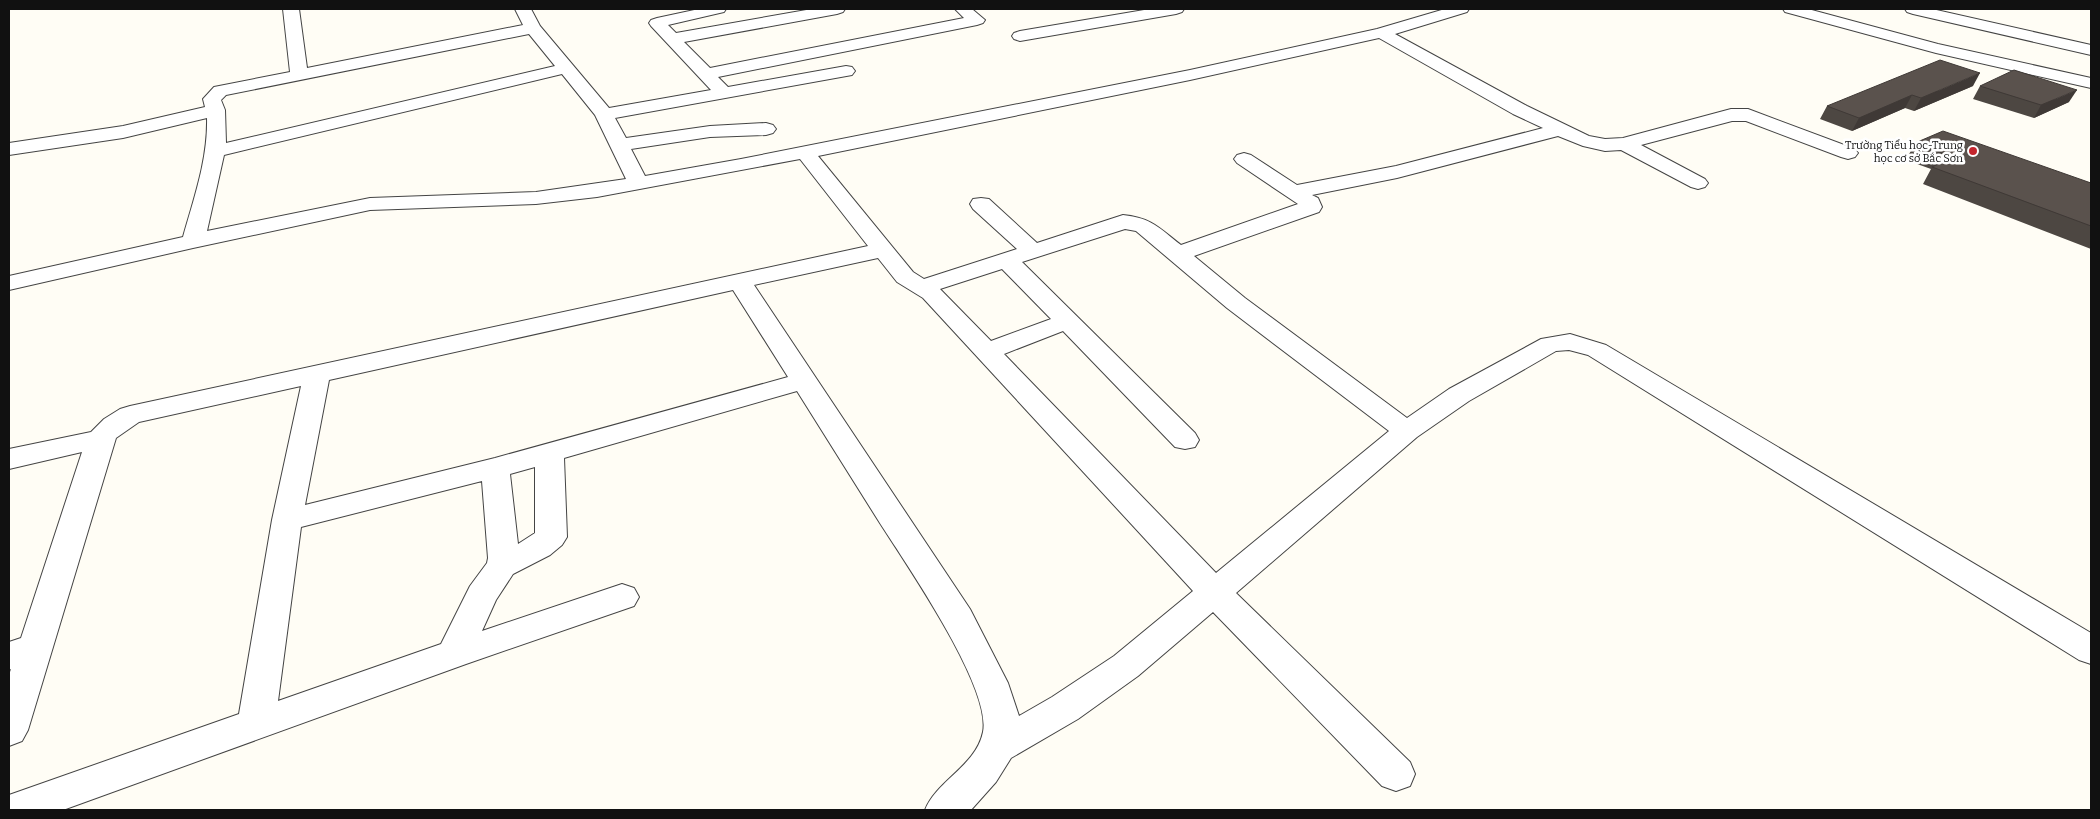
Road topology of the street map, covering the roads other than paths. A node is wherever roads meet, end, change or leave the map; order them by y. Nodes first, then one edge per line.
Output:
1 (291, 9) edge
2 (522, 9) edge
3 (718, 9) edge
4 (836, 9) edge
5 (963, 9) edge
6 (1176, 9) edge
7 (1791, 9) edge
8 (1913, 9) edge
9 (1453, 10) edge
10 (532, 28) junction
11 (1381, 33) junction
12 (1020, 36) dead end
13 (671, 39) junction
14 (2091, 50) edge
15 (567, 68) junction
16 (846, 71) dead end
17 (705, 74) junction
18 (298, 75) junction
19 (2091, 83) edge
20 (724, 93) junction
21 (216, 110) junction
22 (604, 114) junction
23 (766, 129) dead end
24 (1561, 129) junction
25 (1624, 144) junction
26 (620, 145) junction
27 (9, 149) edge
28 (215, 151) junction
29 (805, 153) junction
30 (1848, 153) dead end
31 (1244, 160) dead end
32 (1698, 183) dead end
33 (639, 184) junction
34 (1294, 192) junction
35 (981, 204) dead end
36 (193, 241) junction
37 (882, 250) junction
38 (1022, 254) junction
39 (1178, 254) junction
40 (740, 282) junction
41 (9, 283) edge
42 (922, 287) junction
43 (1068, 321) junction
44 (988, 350) junction
45 (317, 374) junction
46 (804, 381) junction
47 (1407, 431) junction
48 (102, 439) junction
49 (1185, 440) dead end
50 (549, 452) junction
51 (9, 459) edge
52 (495, 468) junction
53 (287, 520) junction
54 (502, 566) junction
55 (1214, 592) junction
56 (622, 597) dead end
57 (2091, 650) edge
58 (22, 652) edge
59 (454, 654) junction
60 (256, 725) junction
61 (9, 730) edge
62 (998, 746) junction
63 (1396, 774) dead end
64 (15, 810) edge
65 (945, 810) edge

1 - 18 street
2 - 10 street
3 - 13 street
4 - 13 street
5 - 17 street
6 - 12 street
7 - 19 street
8 - 14 street
9 - 11 street
10 - 15 street
10 - 18 street
11 - 24 street
11 - 29 street
13 - 17 street
15 - 22 street
15 - 28 street
16 - 20 street
17 - 20 street
18 - 21 street
20 - 22 street
21 - 27 street
21 - 28 street
22 - 26 street
23 - 26 street
24 - 25 street
24 - 34 street
25 - 30 street
25 - 32 street
26 - 33 street
28 - 36 street
29 - 33 street
29 - 37 street
31 - 34 street
33 - 36 street
34 - 39 street
35 - 38 street
36 - 41 street
37 - 40 street
37 - 42 street
38 - 39 street
38 - 42 street
38 - 43 street
39 - 47 street
40 - 45 street
40 - 46 street
42 - 44 street
43 - 44 street
43 - 49 street
44 - 55 street
45 - 48 street
45 - 53 street
46 - 50 street
46 - 62 street
47 - 55 street
47 - 57 street
48 - 51 street
48 - 58 street
50 - 52 street
50 - 54 street
52 - 53 street
52 - 54 street
53 - 60 street
54 - 59 street
55 - 62 street
55 - 63 street
56 - 59 street
58 - 61 street
59 - 60 street
60 - 64 street
62 - 65 street

